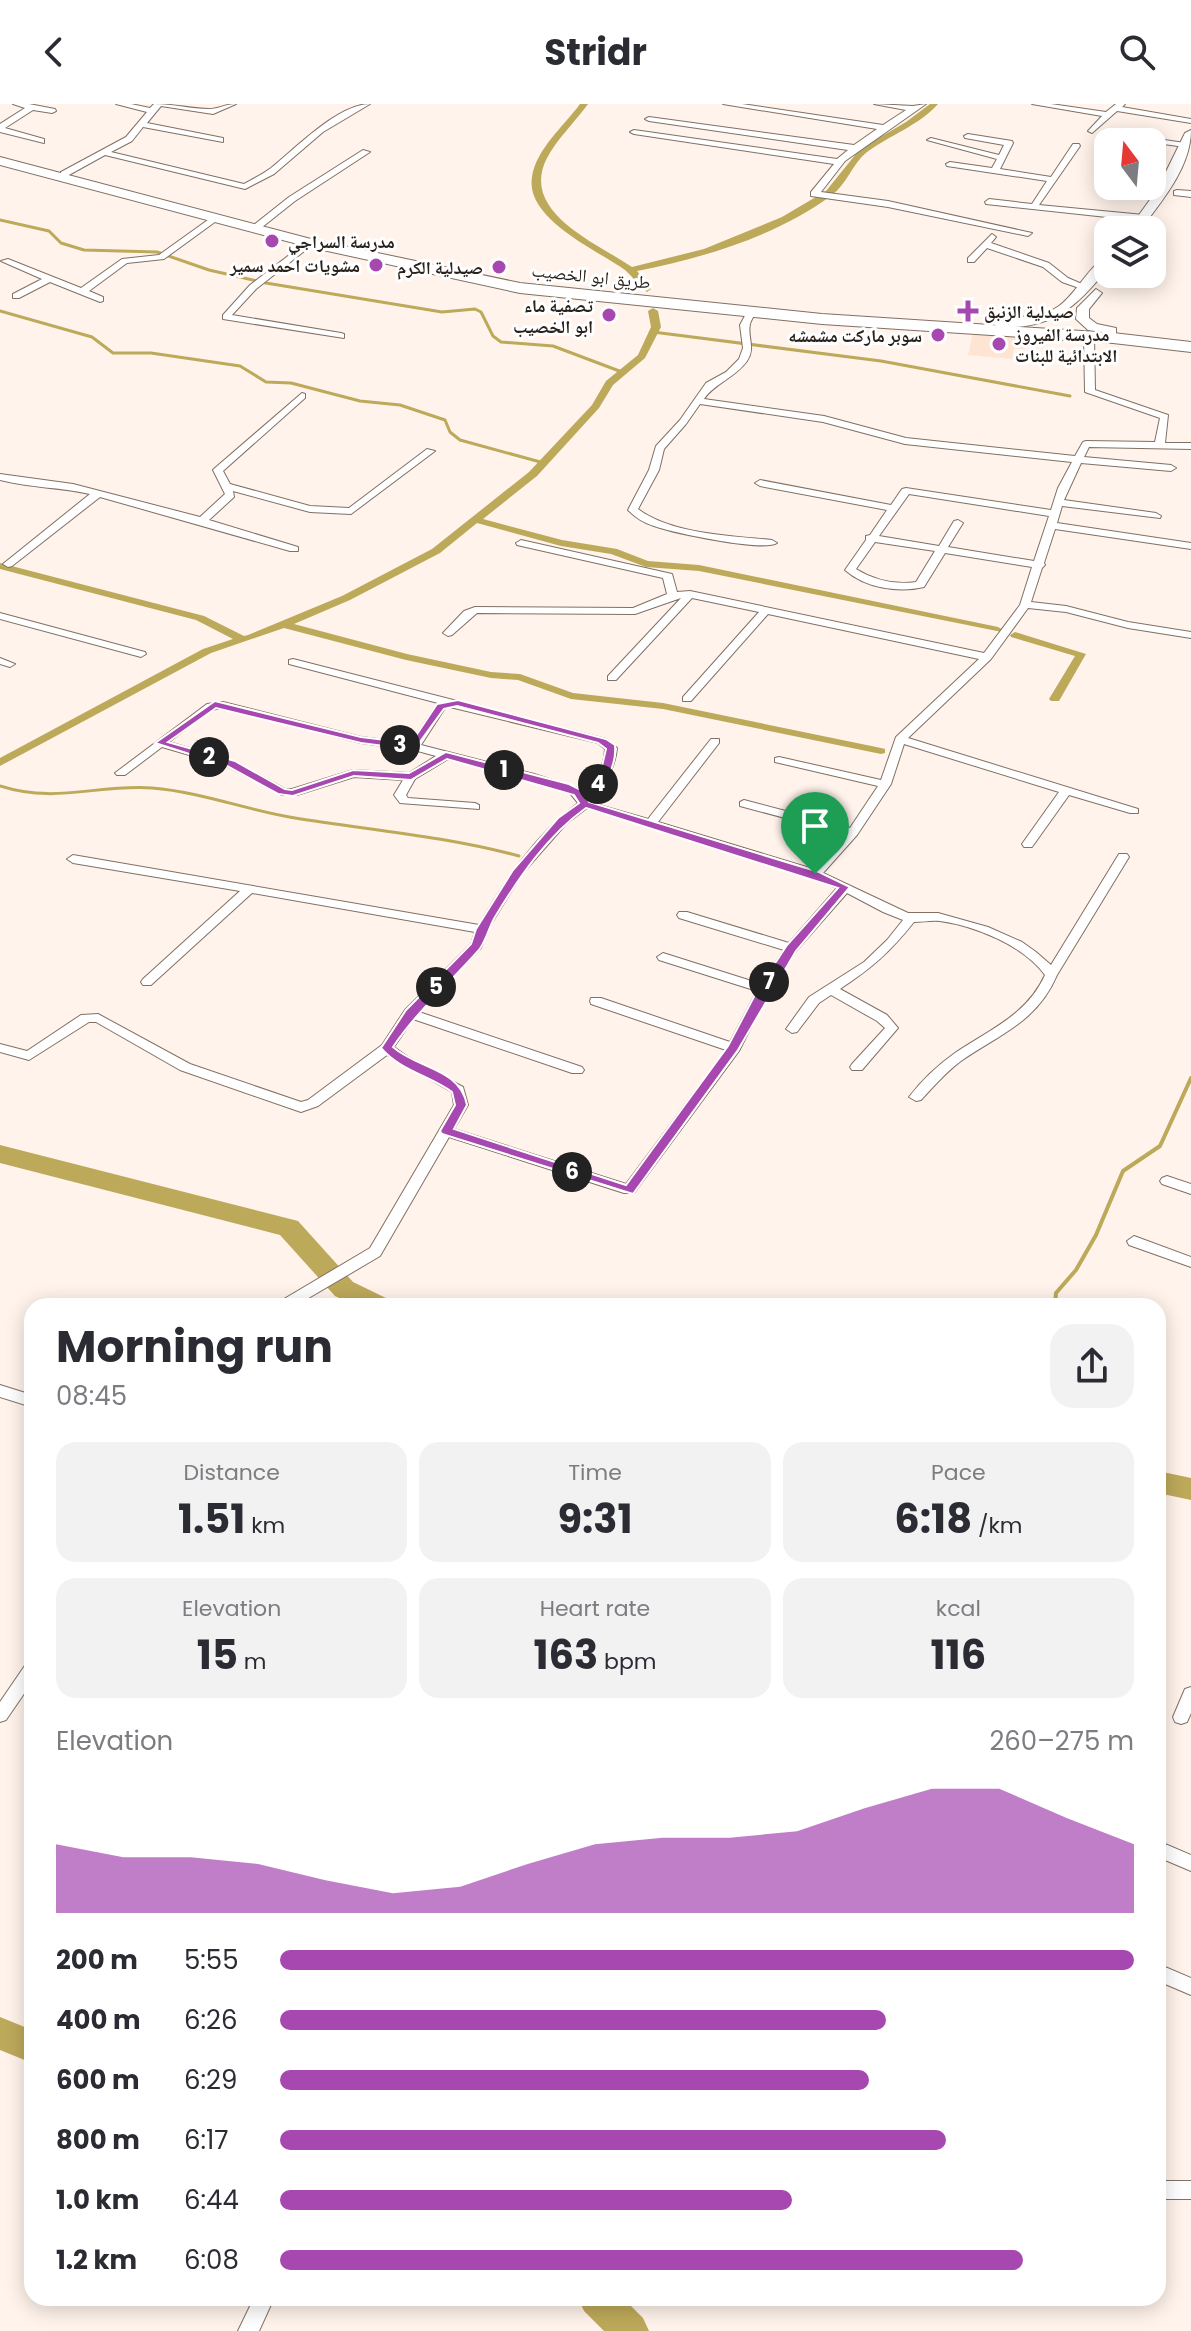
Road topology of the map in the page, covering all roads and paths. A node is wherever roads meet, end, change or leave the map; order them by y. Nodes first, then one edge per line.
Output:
1 (17, 104) edge
2 (120, 104) edge
3 (232, 104) edge
4 (366, 104) edge
5 (727, 104) edge
6 (878, 104) edge
7 (1036, 104) edge
8 (157, 106) edge
9 (32, 107) junction
10 (918, 107) edge
11 (1119, 107) edge
12 (52, 111) dead end
13 (1108, 115) junction
14 (649, 119) dead end
15 (1191, 121) edge
16 (141, 124) junction
17 (0, 128) edge
18 (884, 128) junction
19 (1092, 131) dead end
20 (634, 132) dead end
21 (968, 136) dead end
22 (1166, 138) edge
23 (1188, 139) edge
24 (220, 140) dead end
25 (931, 140) dead end
26 (41, 141) dead end
27 (1076, 146) dead end
28 (855, 148) junction
29 (366, 152) dead end
30 (106, 153) junction
31 (1001, 158) junction
32 (0, 159) edge
33 (839, 162) junction
34 (950, 164) dead end
35 (1191, 165) edge
36 (995, 171) junction
37 (64, 174) junction
38 (1050, 179) junction
39 (1177, 193) junction
40 (1191, 194) edge
41 (158, 202) junction
42 (989, 202) dead end
43 (1035, 205) junction
44 (1099, 216) edge
45 (1150, 216) edge
46 (1154, 216) edge
47 (215, 219) junction
48 (258, 226) junction
49 (1001, 229) junction
50 (1028, 233) dead end
51 (309, 243) junction
52 (985, 244) junction
53 (971, 260) dead end
54 (2, 262) edge
55 (1094, 276) edge
56 (49, 279) junction
57 (1085, 287) junction
58 (1101, 288) edge
59 (82, 292) junction
60 (16, 296) dead end
61 (100, 299) dead end
62 (751, 312) junction
63 (823, 316) junction
64 (999, 324) junction
65 (1111, 331) junction
66 (341, 336) dead end
67 (1089, 336) junction
68 (1191, 340) edge
69 (1191, 347) edge
70 (302, 396) dead end
71 (696, 401) junction
72 (1160, 444) junction
73 (1191, 446) edge
74 (430, 451) dead end
75 (1076, 461) junction
76 (1171, 468) dead end
77 (0, 477) edge
78 (760, 483) dead end
79 (227, 486) junction
80 (97, 494) junction
81 (891, 508) junction
82 (1056, 514) junction
83 (1156, 516) dead end
84 (203, 520) junction
85 (958, 523) dead end
86 (870, 538) junction
87 (521, 543) dead end
88 (772, 543) dead end
89 (1191, 546) edge
90 (294, 549) dead end
91 (939, 550) junction
92 (8, 564) dead end
93 (1040, 565) junction
94 (690, 594) junction
95 (673, 595) junction
96 (1025, 605) junction
97 (766, 610) junction
98 (0, 616) edge
99 (448, 633) dead end
100 (1191, 635) edge
101 (141, 654) dead end
102 (987, 657) junction
103 (293, 662) dead end
104 (612, 678) dead end
105 (687, 699) dead end
106 (449, 703) junction
107 (900, 739) junction
108 (715, 741) dead end
109 (160, 743) junction
110 (414, 747) junction
111 (446, 755) junction
112 (779, 760) dead end
113 (121, 773) dead end
114 (411, 777) junction
115 (885, 784) junction
116 (1067, 789) junction
117 (583, 800) junction
118 (744, 804) dead end
119 (475, 807) dead end
120 (1134, 811) dead end
121 (651, 824) junction
122 (853, 832) junction
123 (1028, 844) dead end
124 (1123, 857) dead end
125 (73, 859) dead end
126 (815, 874) junction
127 (845, 887) junction
128 (248, 891) junction
129 (683, 915) dead end
130 (911, 918) junction
131 (482, 929) junction
132 (792, 948) junction
133 (663, 957) dead end
134 (1051, 975) junction
135 (147, 982) dead end
136 (764, 989) junction
137 (830, 989) junction
138 (596, 1001) dead end
139 (410, 1013) junction
140 (792, 1029) dead end
141 (0, 1048) edge
142 (387, 1048) junction
143 (734, 1048) junction
144 (857, 1067) dead end
145 (577, 1070) dead end
146 (916, 1097) dead end
147 (446, 1131) junction
148 (1167, 1181) dead end
149 (1191, 1189) edge
150 (1134, 1241) dead end
151 (1191, 1262) edge
152 (296, 1298) edge
153 (0, 1391) edge
154 (24, 1398) edge
155 (24, 1680) edge
156 (1191, 1694) edge
157 (0, 1715) edge
158 (1181, 1717) dead end
159 (1166, 1852) edge
160 (1191, 1863) edge
161 (1166, 1976) edge
162 (1191, 1987) edge
163 (1166, 2189) edge
164 (1191, 2190) edge
165 (260, 2306) edge
166 (248, 2331) edge

1 - 9 street
2 - 8 street
3 - 8 street
4 - 30 street
5 - 18 street
6 - 10 street
7 - 13 street
8 - 16 street
9 - 12 street
9 - 17 street
10 - 18 street
11 - 13 street
11 - 15 street
13 - 19 street
14 - 28 street
16 - 24 street
16 - 30 street
17 - 26 street
18 - 28 street
20 - 33 street
21 - 31 street
22 - 23 street
23 - 45 main road
25 - 31 street
27 - 38 street
28 - 33 street
29 - 48 street
30 - 37 street
31 - 36 street
32 - 37 main road, طريق ابو الخصيب
32 - 41 main road, طريق ابو الخصيب
33 - 49 street
34 - 36 street
35 - 39 main road
36 - 38 street
37 - 41 main road, طريق ابو الخصيب
38 - 43 street
39 - 40 street
39 - 46 main road
41 - 47 main road, طريق ابو الخصيب
41 - 48 main road, طريق ابو الخصيب
42 - 43 street
43 - 44 street
47 - 51 main road, طريق ابو الخصيب
47 - 59 street
48 - 63 main road, طريق ابو الخصيب
49 - 50 street
49 - 52 street
51 - 62 main road, طريق ابو الخصيب
51 - 66 street
52 - 53 street
52 - 57 street
54 - 56 street
55 - 57 main road
56 - 59 street
56 - 60 street
57 - 64 main road
58 - 65 main road
59 - 61 street
62 - 63 main road, طريق ابو الخصيب
62 - 71 street
63 - 64 main road, طريق ابو الخصيب
63 - 67 main road, طريق ابو الخصيب
64 - 65 main road, طريق ابو الخصيب
65 - 68 main road, طريق ابو الخصيب
67 - 69 main road, طريق ابو الخصيب
67 - 72 street
70 - 79 street
71 - 75 street
71 - 88 street
72 - 73 street
72 - 75 street
74 - 79 street
75 - 76 street
75 - 82 street
77 - 80 street
78 - 81 street
79 - 84 street
80 - 84 street
80 - 92 street
81 - 82 street
81 - 86 street
82 - 83 street
82 - 89 street
82 - 93 street
84 - 90 street
85 - 91 street
86 - 91 street
86 - 91 street
87 - 95 street
91 - 93 street
93 - 96 street
94 - 95 street
94 - 97 street
94 - 104 street
95 - 99 street
96 - 100 street
96 - 102 street
97 - 102 street
97 - 105 street
98 - 101 street
102 - 107 street
103 - 106 street
106 - 110 street
106 - 117 street
107 - 115 street
107 - 116 street
108 - 121 street
109 - 110 street
109 - 113 street
109 - 114 street
110 - 111 street
111 - 114 street
111 - 117 street
112 - 115 street
114 - 119 street
115 - 122 street
116 - 120 street
116 - 123 street
117 - 121 street
117 - 131 street
118 - 122 street
121 - 126 street
122 - 126 street
124 - 134 street
125 - 128 street
126 - 127 street
127 - 130 street
127 - 132 street
128 - 131 street
128 - 135 street
129 - 132 street
130 - 134 street
130 - 137 street
131 - 139 street
132 - 136 street
133 - 136 street
134 - 146 street
136 - 143 street
137 - 140 street
137 - 144 street
138 - 143 street
139 - 142 street
139 - 145 street
141 - 142 street
142 - 147 street
143 - 147 street
147 - 152 street
148 - 149 street
150 - 151 street
153 - 154 street
155 - 157 street
156 - 158 street
159 - 160 street
161 - 162 street
163 - 164 street
165 - 166 street

